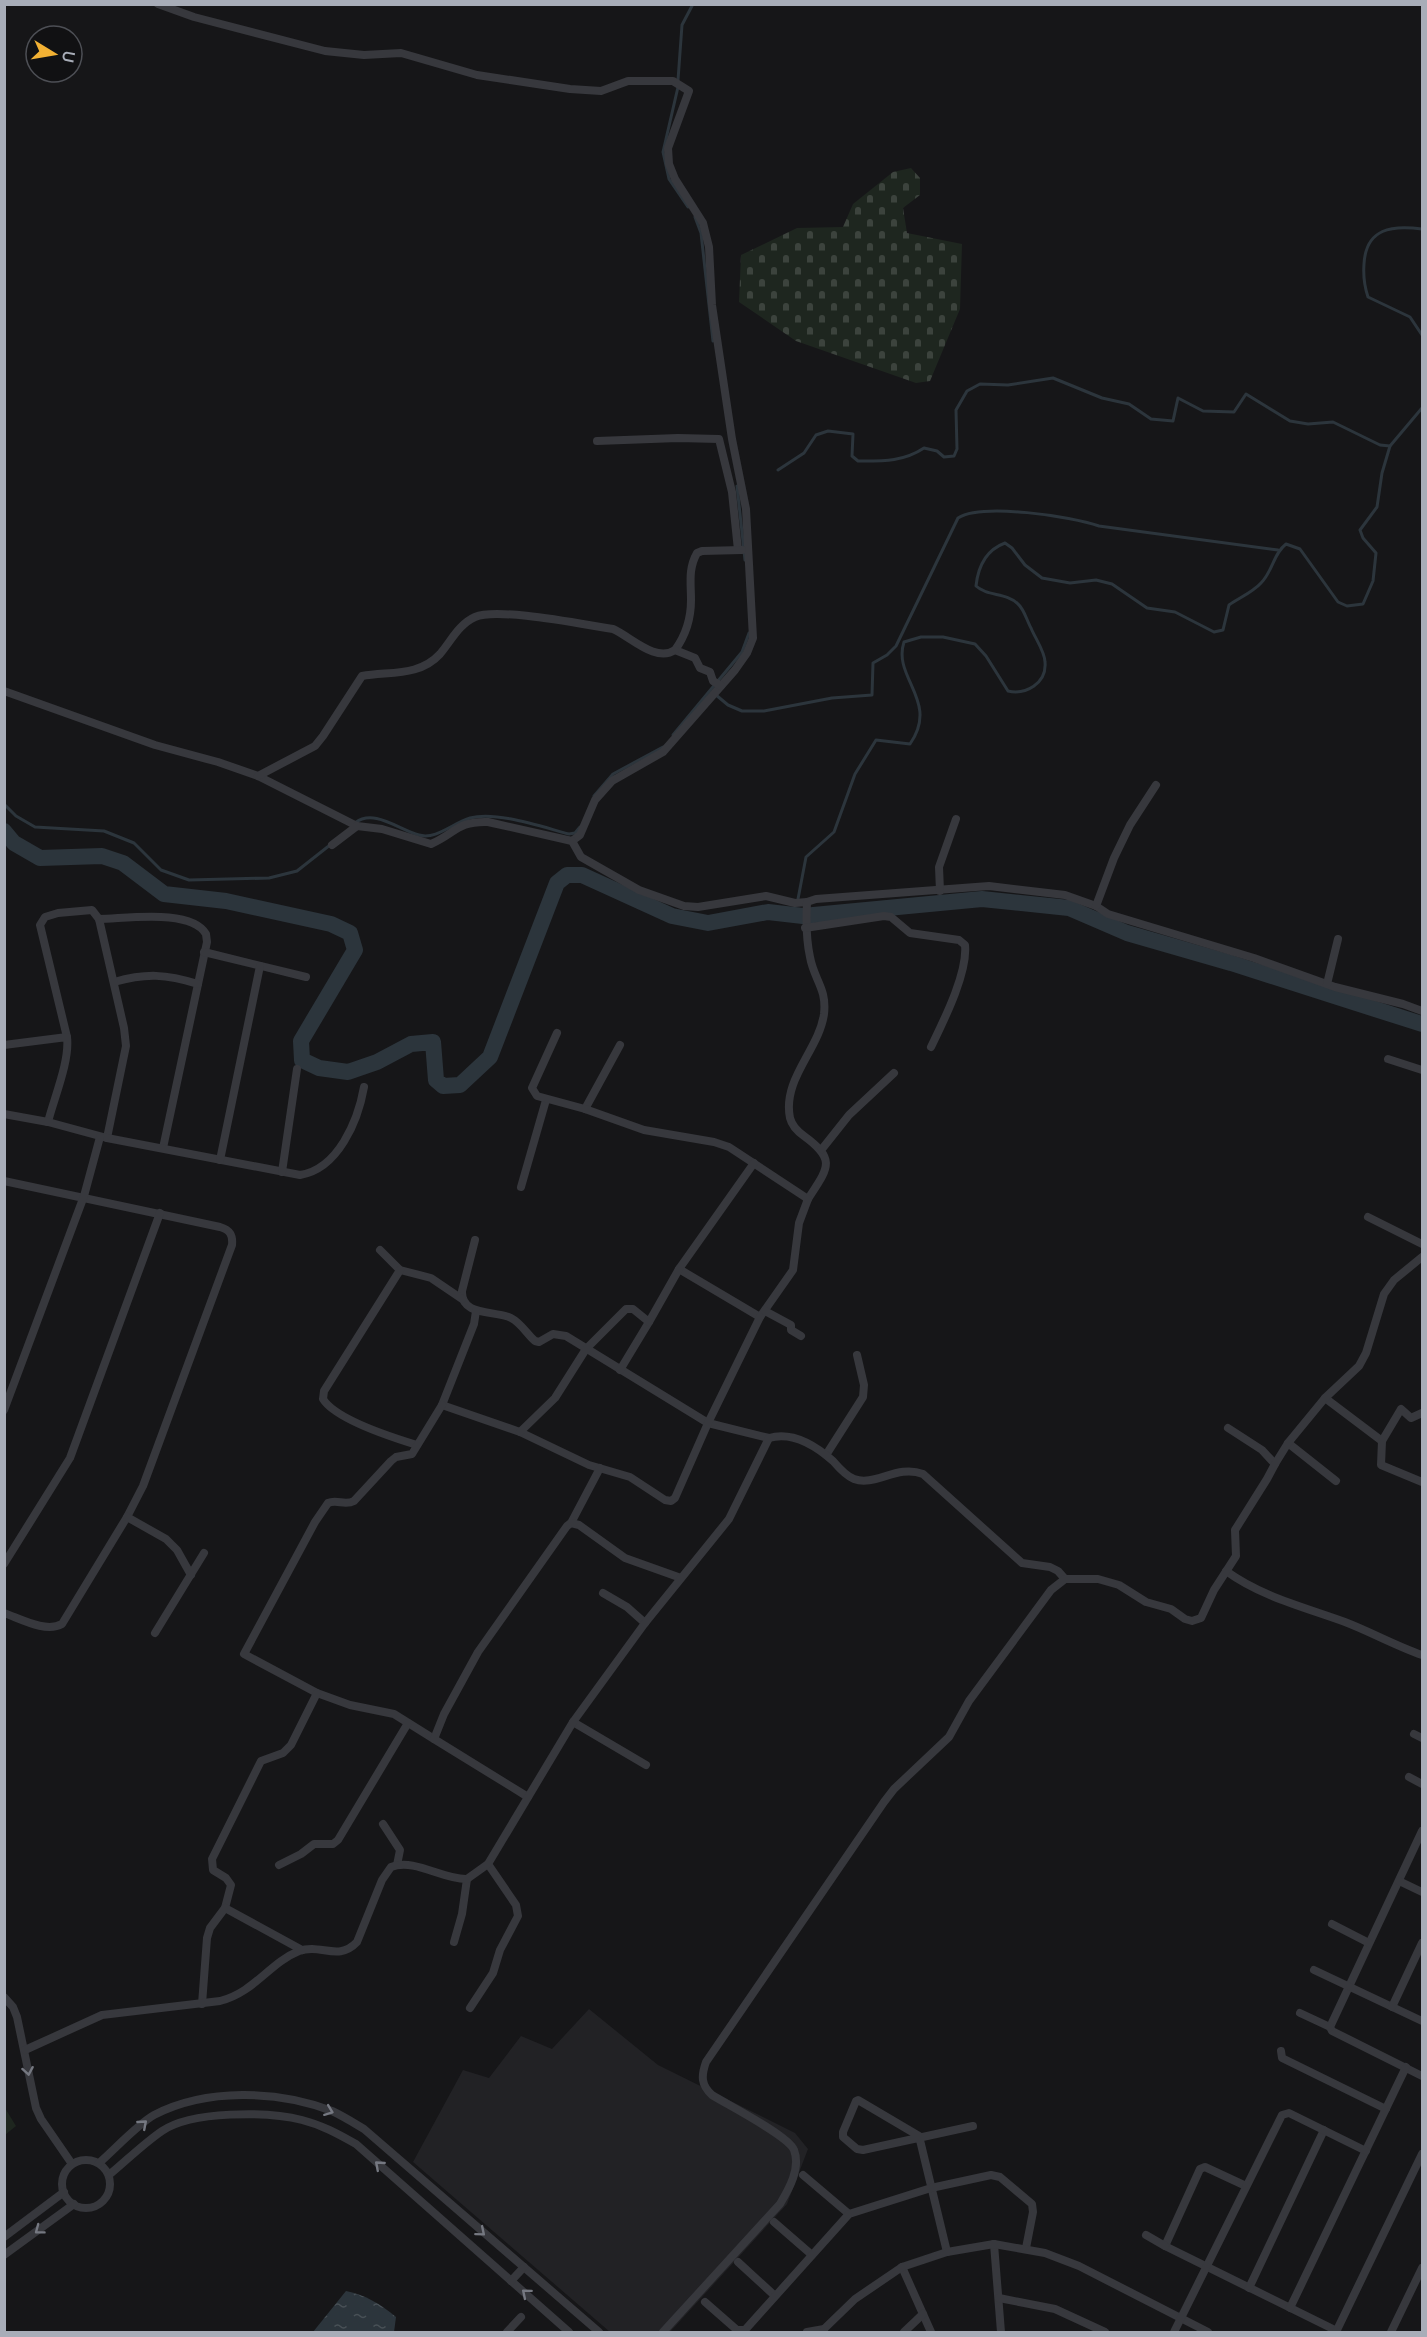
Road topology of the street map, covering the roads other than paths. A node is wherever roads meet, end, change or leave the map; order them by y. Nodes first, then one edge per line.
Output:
1 (158, 4) edge
2 (597, 441) dead end
3 (748, 549) junction
4 (738, 550) junction
5 (675, 650) junction
6 (717, 683) junction
7 (4, 691) edge
8 (258, 776) junction
9 (1156, 785) dead end
10 (956, 819) dead end
11 (354, 825) junction
12 (572, 841) junction
13 (333, 844) dead end
14 (940, 891) junction
15 (807, 902) junction
16 (1096, 906) junction
17 (99, 919) junction
18 (805, 928) junction
19 (1338, 939) dead end
20 (204, 952) junction
21 (260, 966) junction
22 (306, 977) dead end
23 (114, 982) junction
24 (198, 984) junction
25 (1327, 984) junction
26 (1422, 1011) edge
27 (557, 1033) dead end
28 (67, 1037) junction
29 (4, 1045) edge
30 (620, 1045) dead end
31 (931, 1047) dead end
32 (1388, 1059) dead end
33 (297, 1069) dead end
34 (1422, 1070) edge
35 (894, 1073) dead end
36 (364, 1087) dead end
37 (546, 1100) junction
38 (585, 1109) junction
39 (4, 1114) edge
40 (48, 1122) junction
41 (104, 1137) junction
42 (163, 1148) junction
43 (822, 1149) junction
44 (220, 1160) junction
45 (754, 1163) junction
46 (282, 1172) junction
47 (5, 1183) edge
48 (522, 1187) dead end
49 (84, 1196) junction
50 (808, 1199) junction
51 (160, 1213) junction
52 (1368, 1217) dead end
53 (475, 1240) dead end
54 (1422, 1244) edge
55 (380, 1250) dead end
56 (1422, 1257) edge
57 (679, 1269) junction
58 (400, 1270) junction
59 (462, 1299) junction
60 (476, 1311) junction
61 (762, 1314) junction
62 (649, 1322) junction
63 (801, 1336) dead end
64 (586, 1349) junction
65 (857, 1354) dead end
66 (620, 1370) junction
67 (1325, 1398) junction
68 (442, 1405) junction
69 (4, 1410) edge
70 (1422, 1413) edge
71 (708, 1423) junction
72 (1228, 1428) dead end
73 (520, 1432) junction
74 (769, 1438) junction
75 (1382, 1441) junction
76 (1288, 1443) junction
77 (417, 1445) junction
78 (826, 1455) junction
79 (1275, 1464) junction
80 (600, 1468) junction
81 (1336, 1481) dead end
82 (1422, 1482) edge
83 (127, 1517) junction
84 (571, 1523) junction
85 (204, 1553) dead end
86 (4, 1564) edge
87 (1226, 1570) junction
88 (191, 1575) junction
89 (681, 1578) junction
90 (1065, 1579) junction
91 (603, 1593) dead end
92 (4, 1613) edge
93 (645, 1623) junction
94 (155, 1633) dead end
95 (1422, 1655) edge
96 (317, 1693) junction
97 (573, 1722) junction
98 (408, 1723) junction
99 (434, 1739) junction
100 (646, 1766) dead end
101 (1408, 1778) dead end
102 (1422, 1784) edge
103 (528, 1797) junction
104 (383, 1824) dead end
105 (1421, 1836) edge
106 (488, 1864) junction
107 (279, 1865) dead end
108 (397, 1865) junction
109 (467, 1879) junction
110 (1399, 1881) junction
111 (1422, 1892) edge
112 (225, 1908) junction
113 (1332, 1924) dead end
114 (454, 1942) dead end
115 (1369, 1943) junction
116 (1422, 1943) edge
117 (302, 1950) junction
118 (1314, 1970) dead end
119 (1348, 1986) junction
120 (4, 1997) edge
121 (202, 2004) junction
122 (1392, 2007) junction
123 (470, 2008) dead end
124 (1300, 2013) dead end
125 (1422, 2021) edge
126 (1330, 2027) junction
127 (25, 2050) junction
128 (1281, 2051) dead end
129 (1406, 2067) junction
130 (1422, 2076) edge
131 (1386, 2109) junction
132 (973, 2126) dead end
133 (1324, 2130) junction
134 (919, 2136) junction
135 (1366, 2151) junction
136 (1422, 2154) edge
137 (99, 2163) junction
138 (72, 2164) junction
139 (109, 2175) junction
140 (803, 2175) dead end
141 (1246, 2186) junction
142 (932, 2188) junction
143 (63, 2192) junction
144 (74, 2204) junction
145 (849, 2214) junction
146 (774, 2222) dead end
147 (1146, 2235) dead end
148 (4, 2237) edge
149 (994, 2244) junction
150 (1165, 2246) junction
151 (1026, 2248) junction
152 (947, 2252) junction
153 (812, 2255) junction
154 (4, 2256) edge
155 (738, 2262) dead end
156 (524, 2267) junction
157 (902, 2267) junction
158 (1207, 2267) junction
159 (1422, 2268) edge
160 (511, 2281) junction
161 (1249, 2288) junction
162 (1412, 2289) junction
163 (1422, 2294) edge
164 (774, 2295) junction
165 (999, 2298) junction
166 (705, 2302) dead end
167 (1290, 2308) junction
168 (922, 2314) junction
169 (521, 2317) dead end
170 (1180, 2319) junction
171 (823, 2331) edge
172 (507, 2332) edge
173 (569, 2332) edge
174 (598, 2332) edge
175 (663, 2332) edge
176 (807, 2332) edge
177 (904, 2332) edge
178 (931, 2332) edge
179 (1000, 2332) edge
180 (1105, 2332) edge
181 (1174, 2332) edge
182 (1208, 2332) edge
183 (1337, 2332) edge
184 (1391, 2332) edge

1 - 3 street
2 - 4 street
3 - 4 street
3 - 6 street
4 - 5 street
5 - 6 street
5 - 8 street
6 - 12 street
7 - 8 street
8 - 11 street
9 - 16 street
10 - 14 street
11 - 12 street
11 - 13 street
12 - 15 street
14 - 15 street
14 - 16 street
15 - 18 street
16 - 25 street
17 - 20 street
17 - 23 street
17 - 28 street
18 - 31 street
18 - 43 street
19 - 25 street
20 - 21 street
20 - 24 street
21 - 22 street
21 - 44 street
23 - 24 street
23 - 41 street
24 - 42 street
25 - 26 street
27 - 37 street
28 - 29 street
28 - 40 street
30 - 38 street
32 - 34 street
33 - 46 street
35 - 43 street
36 - 46 street
37 - 38 street
37 - 48 street
38 - 45 street
39 - 40 street
40 - 41 street
41 - 42 street
41 - 49 street
42 - 44 street
43 - 50 street
44 - 46 street
45 - 50 street
45 - 57 street
47 - 49 street
49 - 51 street
49 - 69 street
50 - 61 street
51 - 83 street
51 - 86 street
52 - 54 street
53 - 59 street
55 - 58 street
56 - 67 street
57 - 61 street
57 - 62 street
58 - 59 street
58 - 77 street
59 - 60 street
60 - 64 street
60 - 68 street
61 - 63 street
61 - 71 street
62 - 64 street
62 - 66 street
64 - 66 street
64 - 73 street
65 - 78 street
66 - 71 street
67 - 75 street
67 - 76 street
68 - 73 street
68 - 77 street
70 - 75 street
71 - 74 street
71 - 80 street
72 - 79 street
73 - 80 street
74 - 78 street
74 - 89 street
75 - 82 street
76 - 79 street
76 - 81 street
77 - 96 street
78 - 90 street
79 - 87 street
80 - 84 street
83 - 88 street
83 - 92 street
84 - 89 street
84 - 99 street
85 - 88 street
87 - 90 street
87 - 95 street
88 - 94 street
89 - 93 street
90 - 175 street
91 - 93 street
93 - 97 street
96 - 98 street
96 - 112 street
97 - 100 street
97 - 103 street
98 - 99 street
98 - 107 street
99 - 103 street
101 - 102 street
103 - 106 street
104 - 108 street
105 - 110 street
106 - 109 street
106 - 123 street
108 - 109 street
108 - 117 street
109 - 114 street
110 - 111 street
110 - 115 street
112 - 117 street
112 - 121 street
113 - 115 street
115 - 119 street
116 - 122 street
117 - 121 street
118 - 119 street
119 - 122 street
119 - 126 street
120 - 127 street
121 - 127 street
122 - 125 street
124 - 126 street
126 - 129 street
127 -> 138 street
128 - 131 street
129 - 130 street
129 - 131 street
131 - 135 street
132 - 134 street
133 - 135 street
133 - 141 street
133 - 161 street
134 - 134 street
134 - 142 street
135 - 167 street
136 - 183 street
137 - 138 street
137 - 139 street
137 -> 156 street
138 - 143 street
139 - 144 street
160 -> 139 street
140 - 145 street
141 - 150 street
141 - 158 street
142 - 145 street
142 - 151 street
142 - 152 street
143 - 144 street
143 - 148 street
144 -> 154 street
145 - 153 street
146 - 153 street
147 - 150 street
149 - 151 street
149 - 152 street
149 - 165 street
150 - 158 street
151 - 170 street
152 - 157 street
153 - 164 street
155 - 164 street
156 - 160 street
156 - 174 street
157 - 168 street
157 - 171 street
158 - 161 street
158 - 170 street
159 - 162 street
173 -> 160 street
161 - 167 street
162 - 163 street
162 - 184 street
164 - 166 street
165 - 179 street
165 - 180 street
167 - 183 street
168 - 177 street
168 - 178 street
169 - 172 street
170 - 181 street
170 - 182 street
171 - 176 street

